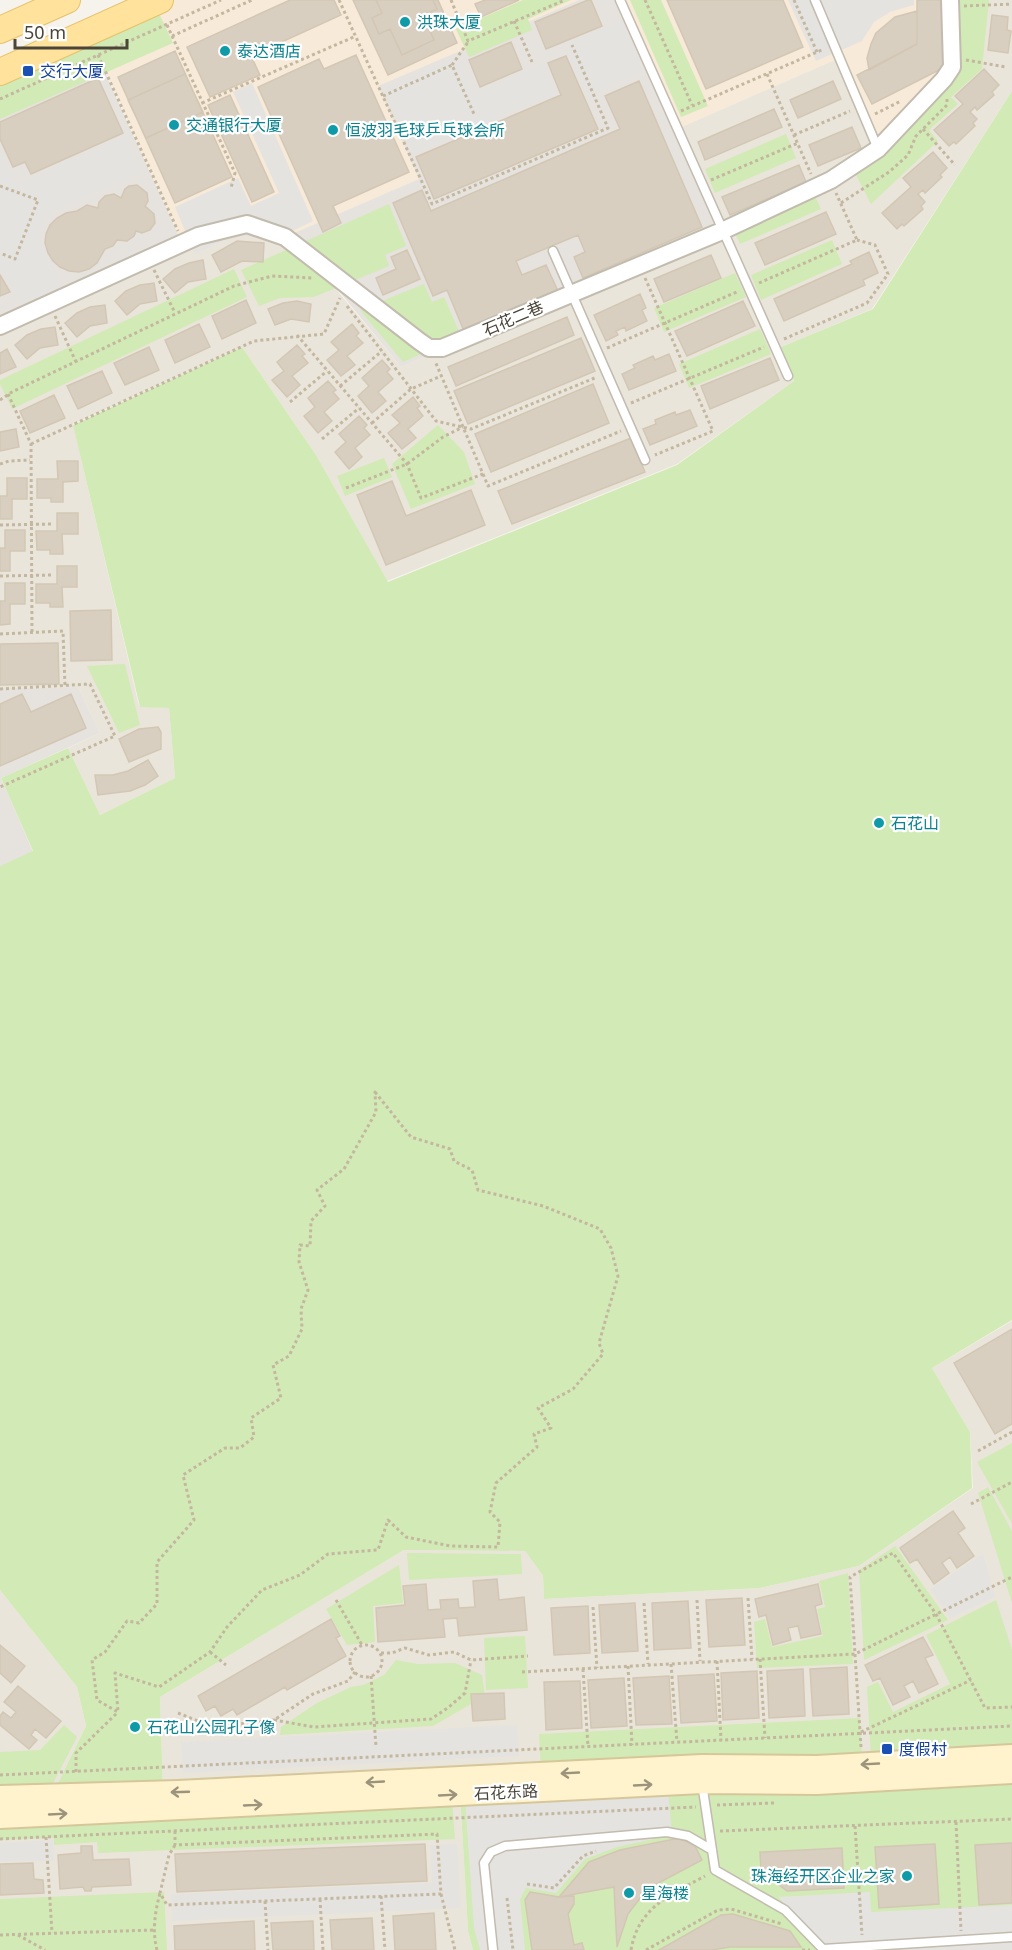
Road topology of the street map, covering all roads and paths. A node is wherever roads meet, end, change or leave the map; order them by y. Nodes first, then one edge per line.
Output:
1 (67, 0) edge
2 (221, 0) edge
3 (252, 0) edge
4 (339, 0) edge
5 (451, 0) edge
6 (565, 0) edge
7 (620, 0) edge
8 (645, 0) edge
9 (794, 0) edge
10 (815, 0) edge
11 (951, 3) edge
12 (1012, 4) edge
13 (161, 7) edge
14 (514, 21) junction
15 (167, 24) junction
16 (0, 30) edge
17 (172, 36) junction
18 (356, 36) junction
19 (468, 41) junction
20 (572, 45) dead end
21 (834, 45) junction
22 (817, 52) junction
23 (98, 55) junction
24 (952, 57) junction
25 (532, 62) dead end
26 (452, 65) junction
27 (1006, 67) dead end
28 (0, 72) edge
29 (767, 74) junction
30 (944, 80) junction
31 (383, 96) junction
32 (0, 99) edge
33 (202, 103) junction
34 (692, 106) junction
35 (860, 107) junction
36 (474, 114) dead end
37 (671, 115) junction
38 (923, 129) junction
39 (794, 135) junction
40 (798, 143) junction
41 (878, 149) junction
42 (955, 165) dead end
43 (701, 184) junction
44 (0, 186) edge
45 (817, 187) junction
46 (231, 188) dead end
47 (841, 203) dead end
48 (722, 231) junction
49 (184, 242) junction
50 (553, 251) dead end
51 (0, 253) edge
52 (148, 258) junction
53 (639, 265) junction
54 (343, 291) junction
55 (572, 293) junction
56 (49, 303) junction
57 (175, 314) junction
58 (0, 326) edge
59 (297, 336) junction
60 (429, 348) junction
61 (382, 351) junction
62 (76, 362) junction
63 (327, 371) junction
64 (607, 373) junction
65 (441, 376) junction
66 (788, 376) dead end
67 (340, 386) junction
68 (411, 389) junction
69 (9, 394) junction
70 (0, 400) edge
71 (291, 402) dead end
72 (358, 408) junction
73 (372, 423) junction
74 (463, 427) junction
75 (630, 427) junction
76 (322, 440) dead end
77 (31, 444) junction
78 (31, 460) junction
79 (645, 460) joint
80 (0, 464) edge
81 (407, 464) junction
82 (483, 474) junction
83 (346, 488) dead end
84 (32, 524) junction
85 (54, 524) dead end
86 (0, 525) edge
87 (32, 575) junction
88 (54, 575) dead end
89 (0, 576) edge
90 (32, 633) junction
91 (0, 634) edge
92 (65, 686) junction
93 (0, 689) edge
94 (0, 787) edge
95 (1012, 1432) edge
96 (978, 1451) dead end
97 (1012, 1482) edge
98 (971, 1504) dead end
99 (1012, 1577) edge
100 (748, 1598) dead end
101 (336, 1600) dead end
102 (697, 1600) dead end
103 (644, 1603) dead end
104 (593, 1607) dead end
105 (936, 1614) junction
106 (362, 1645) junction
107 (210, 1652) junction
108 (381, 1653) junction
109 (855, 1654) junction
110 (528, 1656) dead end
111 (752, 1659) junction
112 (760, 1659) junction
113 (471, 1660) junction
114 (717, 1661) junction
115 (700, 1662) junction
116 (671, 1664) junction
117 (226, 1665) dead end
118 (648, 1665) junction
119 (628, 1666) junction
120 (584, 1668) junction
121 (597, 1668) junction
122 (355, 1672) junction
123 (522, 1672) dead end
124 (371, 1676) junction
125 (971, 1680) junction
126 (1012, 1707) edge
127 (117, 1712) junction
128 (178, 1713) dead end
129 (274, 1720) junction
130 (374, 1723) junction
131 (1012, 1726) edge
132 (860, 1733) junction
133 (765, 1738) junction
134 (721, 1740) junction
135 (677, 1742) junction
136 (632, 1744) junction
137 (376, 1747) dead end
138 (588, 1747) junction
139 (1012, 1756) edge
140 (862, 1765) junction
141 (76, 1772) junction
142 (1012, 1772) edge
143 (0, 1775) edge
144 (702, 1782) junction
145 (0, 1797) edge
146 (776, 1802) dead end
147 (706, 1806) junction
148 (0, 1817) edge
149 (1012, 1820) edge
150 (956, 1822) junction
151 (855, 1826) junction
152 (174, 1831) junction
153 (709, 1832) junction
154 (46, 1837) junction
155 (0, 1839) edge
156 (175, 1845) junction
157 (604, 1847) dead end
158 (712, 1850) junction
159 (714, 1870) junction
160 (527, 1884) dead end
161 (160, 1893) junction
162 (441, 1894) junction
163 (381, 1896) junction
164 (507, 1898) dead end
165 (320, 1899) junction
166 (265, 1901) junction
167 (154, 1930) junction
168 (807, 1932) junction
169 (52, 1933) junction
170 (16, 1934) junction
171 (0, 1935) edge
172 (1012, 1937) edge
173 (961, 1940) junction
174 (862, 1946) junction
175 (45, 1950) edge
176 (157, 1950) edge
177 (268, 1950) edge
178 (323, 1950) edge
179 (385, 1950) edge
180 (455, 1950) edge
181 (493, 1950) edge
182 (513, 1950) edge
183 (631, 1950) edge
184 (646, 1950) edge

1 - 16 main road
2 - 15 path
3 - 17 path
4 - 18 path
5 - 19 path
6 - 14 path
7 - 37 lane
8 - 34 path
9 - 22 path
10 - 21 lane
11 - 12 path
11 - 24 street, 石花二巷
13 - 15 path
13 - 28 main road
14 - 19 path
14 - 25 path
15 - 17 path
15 - 23 path
17 - 33 path
18 - 31 path
18 - 33 path
19 - 26 path
20 - 31 path
21 - 22 path
21 - 35 lane
22 - 29 path
23 - 32 path
23 - 49 path
24 - 27 path
24 - 30 street, 石花二巷
26 - 31 path
26 - 36 path
29 - 34 path
29 - 39 path
30 - 38 path
30 - 41 street, 石花二巷
33 - 46 path
34 - 37 path
35 - 39 path
35 - 41 lane
37 - 43 lane
38 - 42 path
38 - 47 path
39 - 40 path
40 - 43 path
40 - 45 path
41 - 45 street, 石花二巷
43 - 48 lane
44 - 51 path
45 - 48 street, 石花二巷
48 - 53 street, 石花二巷
48 - 66 lane
49 - 52 street
49 - 54 street
50 - 55 lane
52 - 56 street
52 - 57 path
53 - 55 street, 石花二巷
53 - 79 path
54 - 57 path
54 - 59 path
54 - 60 street
54 - 61 path
55 - 60 street, 石花二巷
55 - 64 lane
56 - 58 street
56 - 62 path
57 - 62 path
59 - 63 path
59 - 77 path
60 - 65 path
61 - 67 path
61 - 68 path
62 - 69 path
63 - 67 path
63 - 71 path
64 - 74 path
64 - 75 lane
65 - 68 path
65 - 74 path
67 - 72 path
68 - 73 path
68 - 74 path
69 - 70 path
69 - 77 path
72 - 73 path
72 - 76 path
73 - 81 path
74 - 81 path
74 - 82 path
75 - 79 lane
75 - 82 path
77 - 78 path
78 - 80 path
78 - 84 path
81 - 82 path
81 - 83 path
84 - 85 path
84 - 86 path
84 - 87 path
87 - 88 path
87 - 89 path
87 - 90 path
90 - 91 path
90 - 92 path
92 - 93 path
92 - 94 path
95 - 96 path
97 - 98 path
99 - 105 path
100 - 111 path
101 - 106 path
102 - 115 path
103 - 118 path
104 - 121 path
105 - 109 path
105 - 109 path
105 - 125 path
106 - 108 path
106 - 122 path
107 - 117 path
107 - 127 path
107 - 127 path
108 - 113 path
108 - 124 path
109 - 112 path
109 - 132 path
110 - 113 path
111 - 112 path
111 - 114 path
112 - 133 path
113 - 130 path
114 - 115 path
114 - 134 path
115 - 116 path
116 - 118 path
116 - 135 path
118 - 119 path
119 - 121 path
119 - 136 path
120 - 121 path
120 - 123 path
120 - 138 path
122 - 124 path
122 - 129 path
124 - 130 path
125 - 126 path
125 - 132 path
127 - 141 path
128 - 129 path
129 - 130 path
130 - 137 path
131 - 132 path
132 - 133 path
132 - 140 path
133 - 134 path
134 - 135 path
135 - 136 path
136 - 138 path
138 - 141 path
139 -> 140 main road, 石花东路
140 -> 145 main road, 石花东路
141 - 143 path
142 - 144 main road, 石花东路
144 - 147 lane
148 -> 144 main road, 石花东路
146 - 147 path
147 - 152 path
147 - 153 lane
149 - 150 path
150 - 151 path
150 - 173 path
151 - 153 path
151 - 174 path
152 - 154 path
152 - 156 path
153 - 158 lane
154 - 155 path
154 - 169 path
156 - 161 path
156 - 162 path
157 - 160 path
158 - 159 lane
158 - 181 lane
159 - 168 lane
159 - 183 path
161 - 166 path
161 - 167 path
162 - 163 path
162 - 180 path
163 - 165 path
163 - 179 path
164 - 182 path
165 - 166 path
165 - 178 path
166 - 177 path
167 - 169 path
167 - 176 path
168 - 174 lane
168 - 184 path
169 - 170 path
170 - 171 path
170 - 175 path
172 - 173 lane
173 - 174 lane

